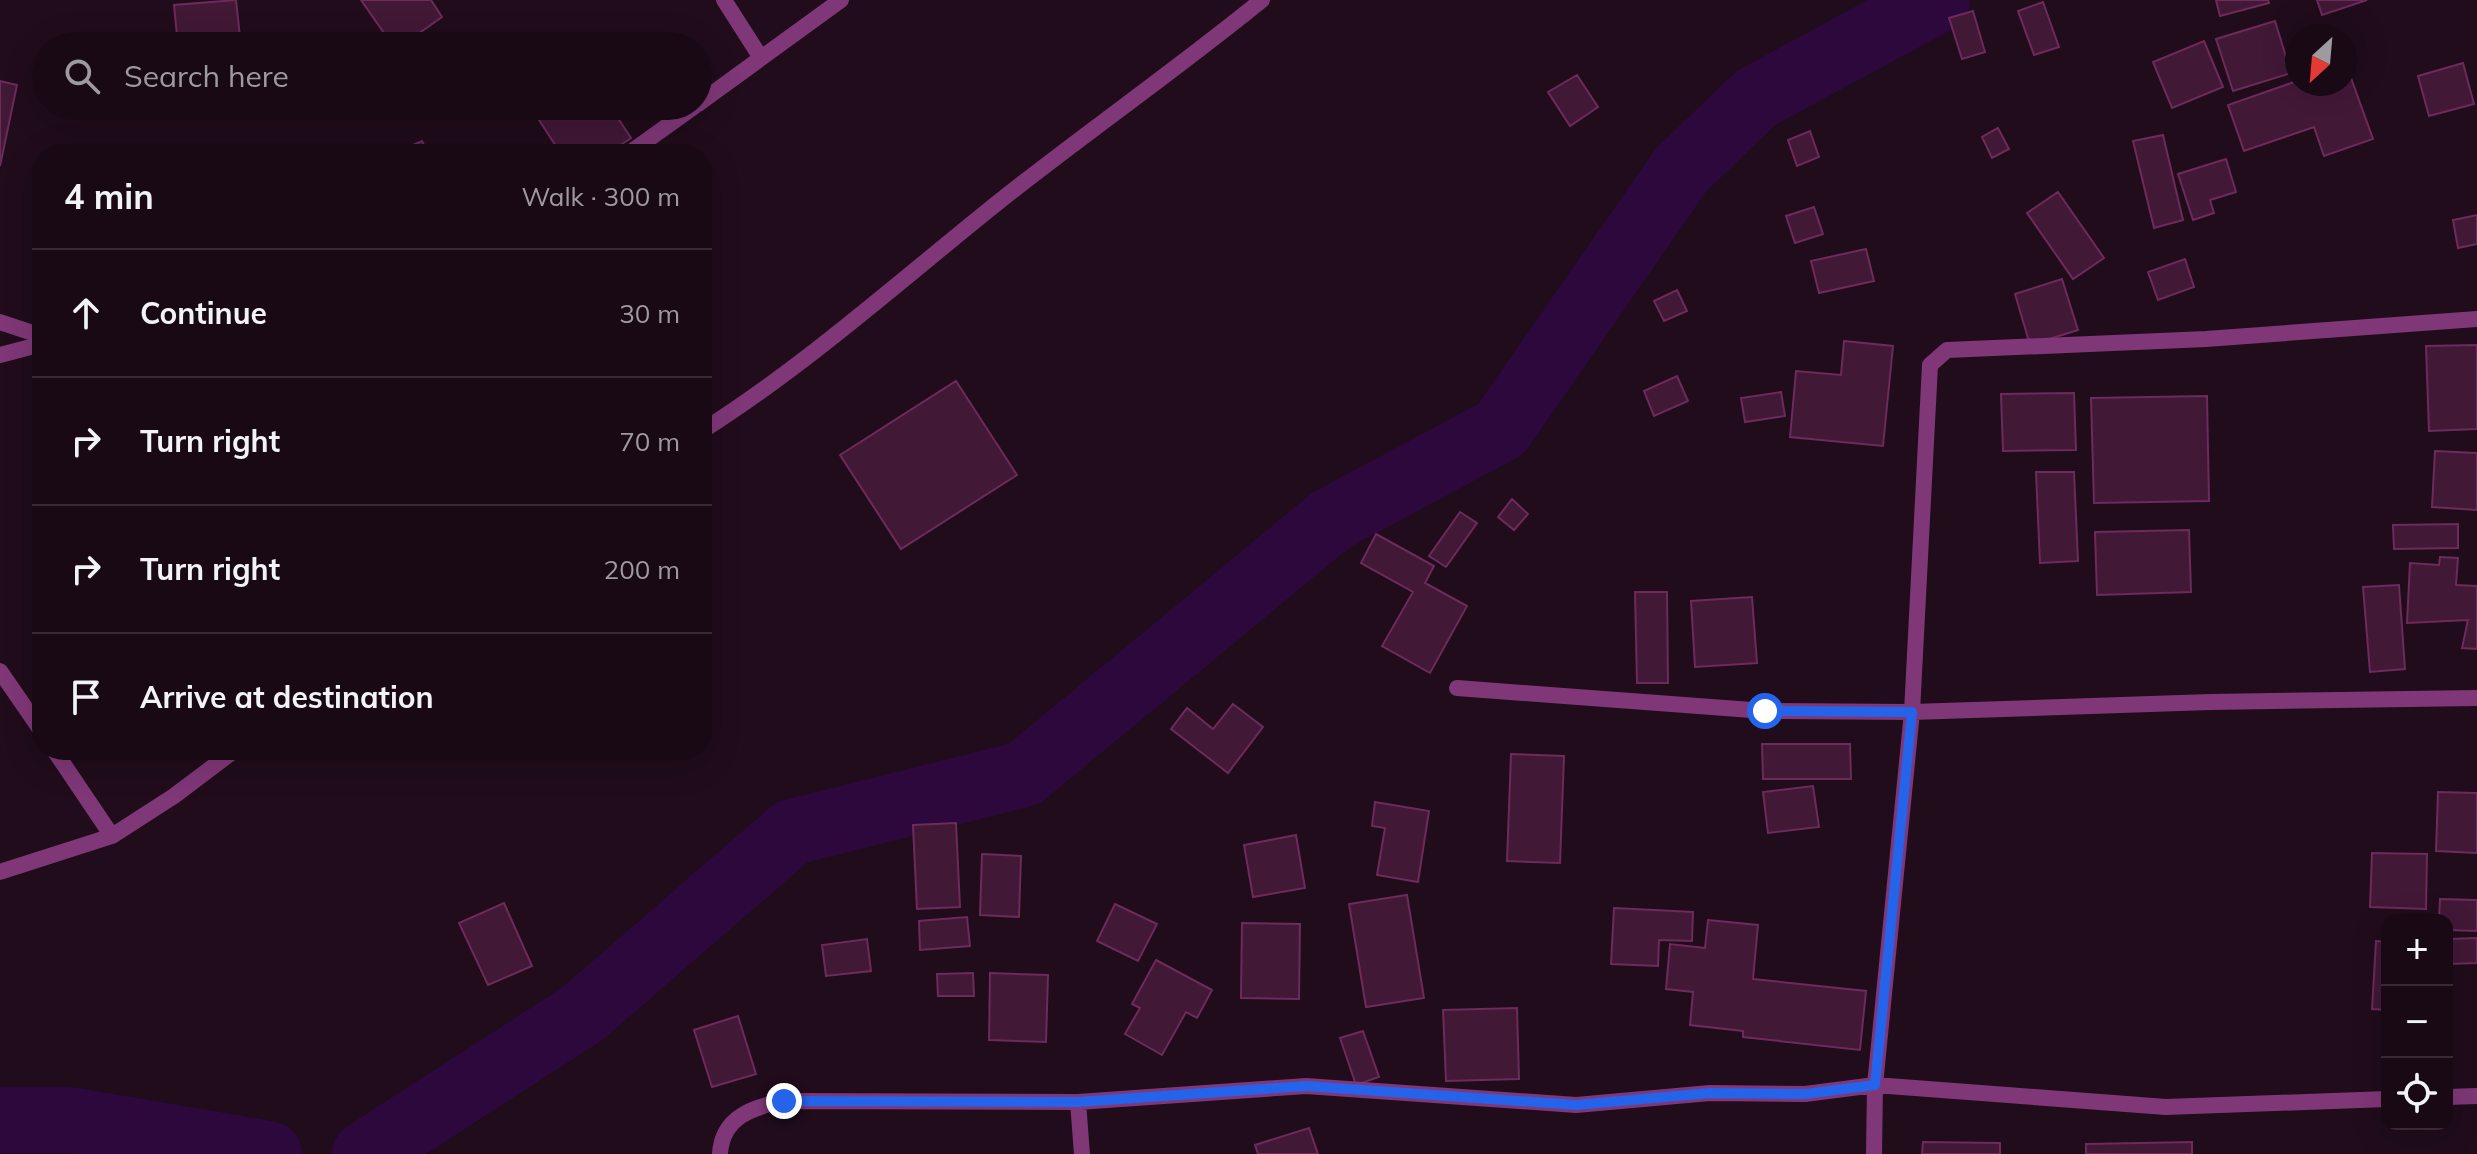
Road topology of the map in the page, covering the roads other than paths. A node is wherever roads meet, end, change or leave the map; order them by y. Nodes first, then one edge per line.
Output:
1 (724, 0) edge
2 (841, 0) edge
3 (1262, 0) edge
4 (761, 58) junction
5 (712, 93) edge
6 (675, 120) edge
7 (642, 144) edge
8 (2477, 319) edge
9 (0, 322) edge
10 (32, 333) edge
11 (32, 347) edge
12 (0, 355) edge
13 (712, 424) edge
14 (0, 671) edge
15 (1457, 688) dead end
16 (2477, 698) edge
17 (1912, 712) junction
18 (32, 717) edge
19 (61, 760) edge
20 (222, 760) edge
21 (112, 836) junction
22 (0, 872) edge
23 (1875, 1085) junction
24 (2477, 1096) edge
25 (2453, 1097) edge
26 (2381, 1099) edge
27 (1078, 1102) junction
28 (720, 1154) edge
29 (1082, 1154) edge
30 (1874, 1154) edge

1 - 4 street
2 - 4 street
3 - 13 street
4 - 5 street
6 - 7 street
8 - 17 street
9 - 10 street
11 - 12 street
14 - 18 street
15 - 17 street
16 - 17 street
17 - 23 street
19 - 21 street
20 - 21 street
21 - 22 street
23 - 26 street
23 - 27 street
23 - 30 street
24 - 25 street
27 - 28 street
27 - 29 street

